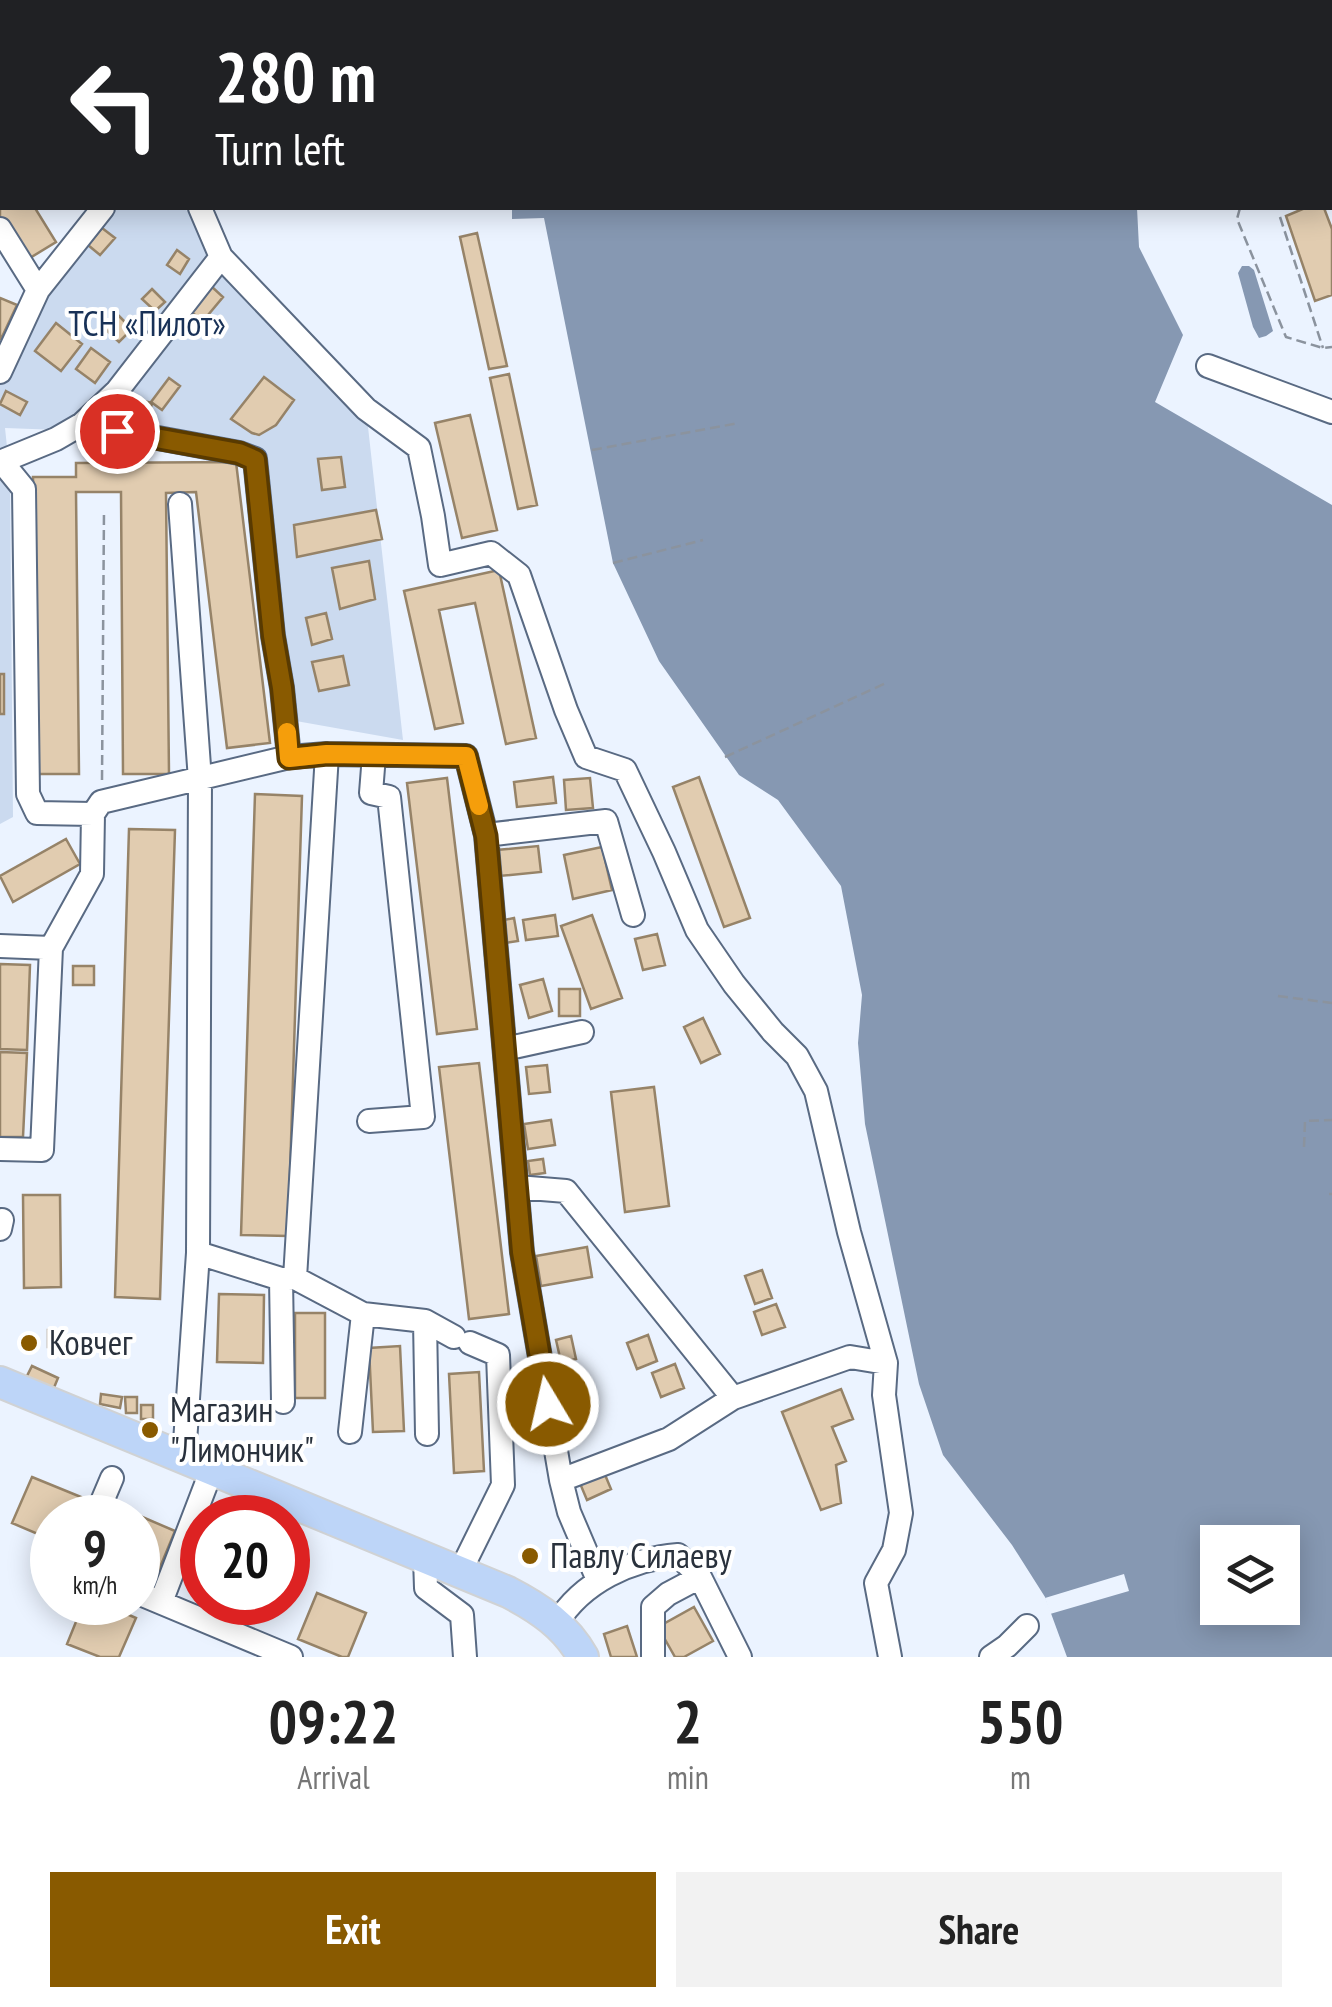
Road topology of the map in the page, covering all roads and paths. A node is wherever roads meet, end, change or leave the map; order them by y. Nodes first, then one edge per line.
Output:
1 (101, 210) edge
2 (201, 210) edge
3 (1239, 210) edge
4 (1280, 217) dead end
5 (2, 234) edge
6 (221, 257) junction
7 (38, 290) junction
8 (1332, 347) edge
9 (1323, 348) junction
10 (2, 363) edge
11 (1208, 366) dead end
12 (1332, 412) edge
13 (82, 424) junction
14 (740, 424) dead end
15 (592, 450) dead end
16 (1, 462) edge
17 (180, 504) dead end
18 (104, 510) dead end
19 (703, 540) dead end
20 (612, 563) dead end
21 (886, 682) dead end
22 (327, 754) junction
23 (374, 754) junction
24 (726, 756) dead end
25 (289, 758) junction
26 (200, 780) junction
27 (97, 808) junction
28 (486, 836) junction
29 (633, 916) dead end
30 (0, 946) edge
31 (51, 948) junction
32 (1278, 996) dead end
33 (1332, 1003) edge
34 (582, 1032) dead end
35 (505, 1048) junction
36 (1332, 1120) edge
37 (369, 1122) dead end
38 (1304, 1147) dead end
39 (0, 1148) edge
40 (517, 1188) junction
41 (198, 1253) junction
42 (288, 1278) junction
43 (363, 1314) junction
44 (426, 1321) junction
45 (886, 1363) junction
46 (0, 1382) edge
47 (733, 1398) junction
48 (283, 1402) dead end
49 (350, 1432) dead end
50 (427, 1434) dead end
51 (198, 1463) junction
52 (112, 1478) dead end
53 (561, 1480) junction
54 (105, 1495) edge
55 (425, 1558) junction
56 (460, 1572) junction
57 (700, 1577) junction
58 (598, 1580) junction
59 (161, 1602) joint
60 (557, 1623) junction
61 (1027, 1626) dead end
62 (736, 1655) edge
63 (995, 1656) edge
64 (291, 1657) edge
65 (465, 1657) edge
66 (583, 1657) edge
67 (652, 1657) edge
68 (890, 1657) edge

1 - 7 street
2 - 6 street
3 - 9 path
4 - 9 path
5 - 7 street
6 - 13 street
6 - 45 street
7 - 10 street
8 - 9 path
11 - 12 street
13 - 16 street
13 - 25 street
14 - 15 path
16 - 27 street
17 - 26 street
18 - 27 path
19 - 20 path
21 - 24 path
22 - 23 street
22 - 25 street
22 - 42 street
23 - 28 street
23 - 37 street
25 - 26 street
26 - 27 street
26 - 41 street
27 - 31 street
28 - 29 street
28 - 35 street
30 - 31 street
31 - 39 street
32 - 33 path
34 - 35 street
35 - 40 street
36 - 38 path
40 - 47 street
40 - 53 street
41 - 42 street
41 - 51 street
42 - 43 street
42 - 48 street
43 - 44 street
43 - 49 street
44 - 50 street
44 - 56 street
45 - 47 street
45 - 68 street
46 - 51 main road
47 - 53 street
51 - 55 main road
51 - 59 street
52 - 54 street
53 - 58 street
55 - 56 main road
55 - 65 street
56 - 60 main road
57 - 58 street
57 - 62 street
57 - 67 street
58 - 60 street
59 - 64 street
60 - 66 main road
61 - 63 street

